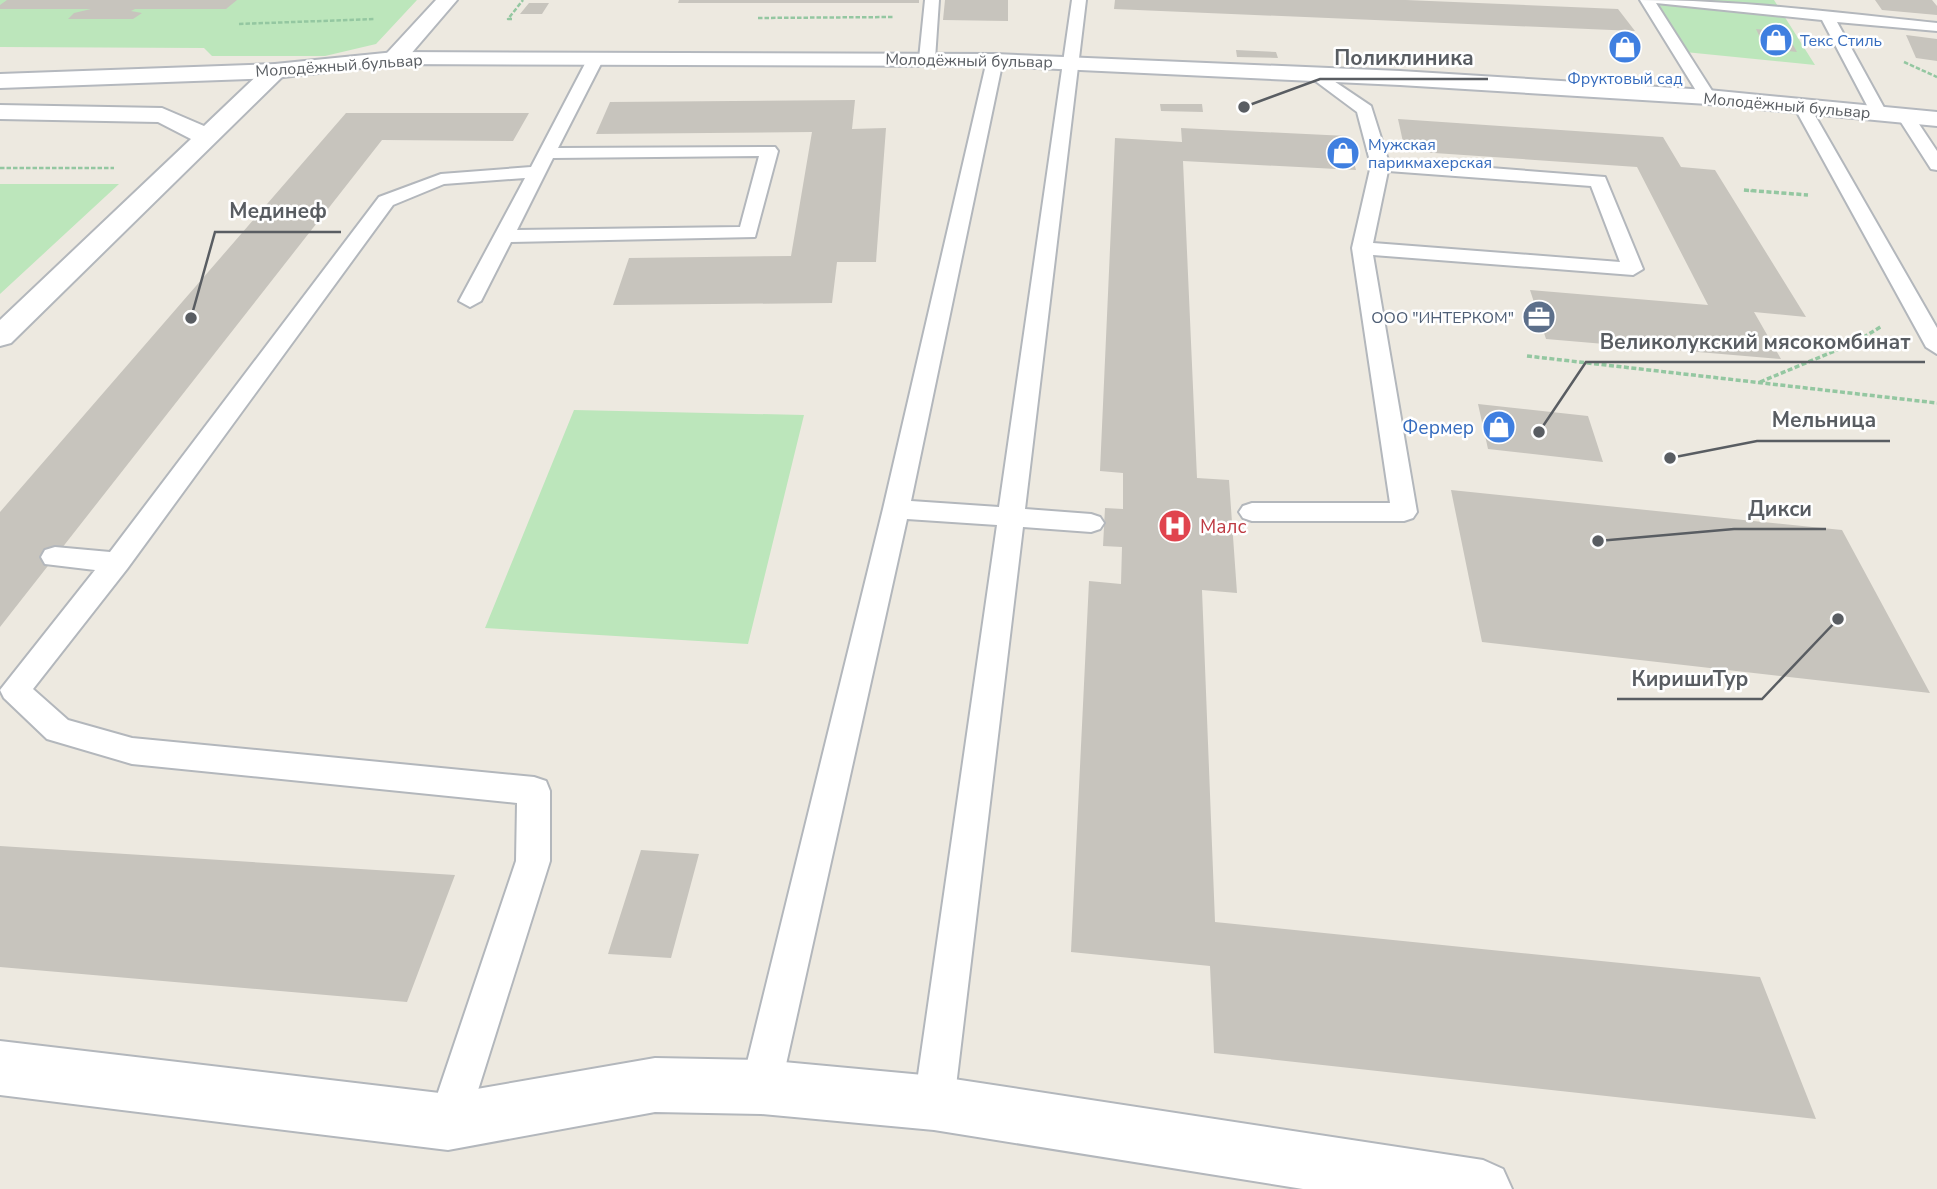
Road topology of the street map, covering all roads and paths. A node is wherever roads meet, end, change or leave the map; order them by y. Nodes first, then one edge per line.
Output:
1 (447, 0) edge
2 (932, 0) edge
3 (1079, 0) edge
4 (1647, 0) edge
5 (1660, 0) edge
6 (1855, 0) edge
7 (1826, 14) junction
8 (382, 18) dead end
9 (1867, 18) junction
10 (239, 24) dead end
11 (1937, 27) edge
12 (396, 58) junction
13 (596, 58) junction
14 (927, 59) junction
15 (995, 60) junction
16 (1071, 62) junction
17 (275, 71) junction
18 (1316, 74) junction
19 (0, 81) edge
20 (1708, 97) junction
21 (1801, 105) junction
22 (0, 112) edge
23 (1879, 113) junction
24 (1905, 116) junction
25 (1937, 120) edge
26 (205, 136) junction
27 (542, 162) junction
28 (1380, 165) junction
29 (1937, 165) edge
30 (0, 168) edge
31 (174, 168) junction
32 (1744, 190) dead end
33 (1854, 199) junction
34 (504, 236) junction
35 (1362, 248) junction
36 (470, 301) dead end
37 (1913, 305) junction
38 (0, 337) edge
39 (1937, 346) edge
40 (1527, 356) dead end
41 (1759, 383) junction
42 (1937, 403) edge
43 (896, 509) junction
44 (1252, 512) dead end
45 (1012, 518) junction
46 (1091, 523) dead end
47 (55, 558) dead end
48 (117, 562) junction
49 (0, 1068) edge
50 (761, 1087) junction
51 (934, 1103) junction
52 (448, 1122) junction
53 (1483, 1189) edge

1 - 12 street
2 - 14 lane
3 - 16 lane
4 - 20 lane
5 - 7 lane
6 - 9 lane
7 - 9 lane
7 - 23 lane
8 - 10 path
9 - 11 lane
12 - 13 street, Молодёжный бульвар
12 - 17 street, Молодёжный бульвар
13 - 14 street, Молодёжный бульвар
13 - 27 lane
14 - 15 street, Молодёжный бульвар
15 - 16 street, Молодёжный бульвар
15 - 43 lane
16 - 18 street, Молодёжный бульвар
16 - 45 lane
17 - 19 street, Молодёжный бульвар
17 - 26 street
18 - 20 street, Молодёжный бульвар
18 - 28 lane
20 - 21 street, Молодёжный бульвар
21 - 23 street, Молодёжный бульвар
21 - 33 lane
22 - 26 street
23 - 24 street, Молодёжный бульвар
24 - 25 street, Молодёжный бульвар
24 - 29 lane
26 - 31 street
27 - 34 lane
27 - 34 lane
27 - 48 lane
28 - 35 lane
28 - 35 lane
30 - 31 path
31 - 38 street
32 - 33 path
33 - 37 lane
34 - 36 lane
35 - 44 lane
37 - 39 lane
37 - 41 path
40 - 41 path
41 - 42 path
43 - 45 lane
43 - 50 lane
45 - 46 lane
45 - 51 lane
47 - 48 lane
48 - 52 lane
49 - 52 street
50 - 51 street
50 - 52 street
51 - 53 street

